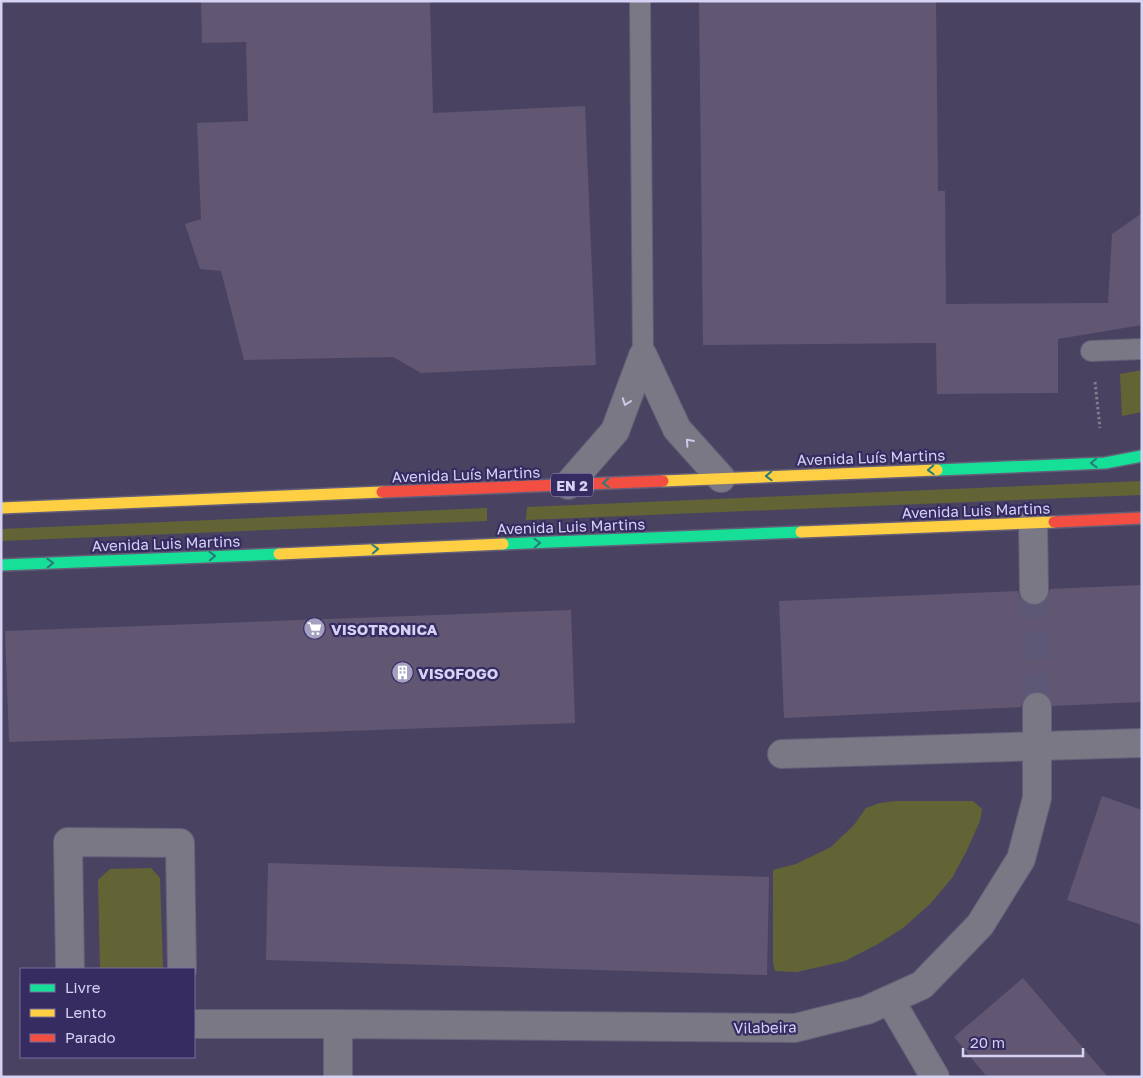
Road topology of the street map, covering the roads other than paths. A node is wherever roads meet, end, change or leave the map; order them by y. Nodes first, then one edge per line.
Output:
1 (640, 1) edge
2 (1142, 349) edge
3 (1091, 351) road end
4 (643, 356) junction
5 (1142, 456) edge
6 (722, 478) junction
7 (568, 485) junction
8 (1, 508) edge
9 (1142, 518) edge
10 (1033, 522) junction
11 (1, 565) edge
12 (1034, 590) tunnel mouth
13 (1037, 707) tunnel mouth
14 (1142, 743) edge
15 (1037, 746) junction
16 (782, 754) dead end
17 (70, 968) edge
18 (182, 968) edge
19 (890, 1000) junction
20 (195, 1024) edge
21 (338, 1024) junction
22 (338, 1077) edge
23 (934, 1077) edge

1 - 4 lane
2 - 3 lane
6 -> 4 street
4 -> 7 street
5 -> 6 main road, Avenida Luís Martins / EN 2
6 -> 7 main road, Avenida Luís Martins / EN 2
7 - 8 main road, Avenida Luís Martins / EN 2
9 - 10 main road, Avenida Luis Martins
11 -> 10 main road, Avenida Luis Martins
10 - 12 street
13 - 15 street, Vilabeira
14 - 15 street
15 - 16 street
15 - 19 street, Vilabeira
17 - 18 street
19 - 21 street, Vilabeira
19 - 23 street
20 - 21 street, Vilabeira
21 - 22 street

